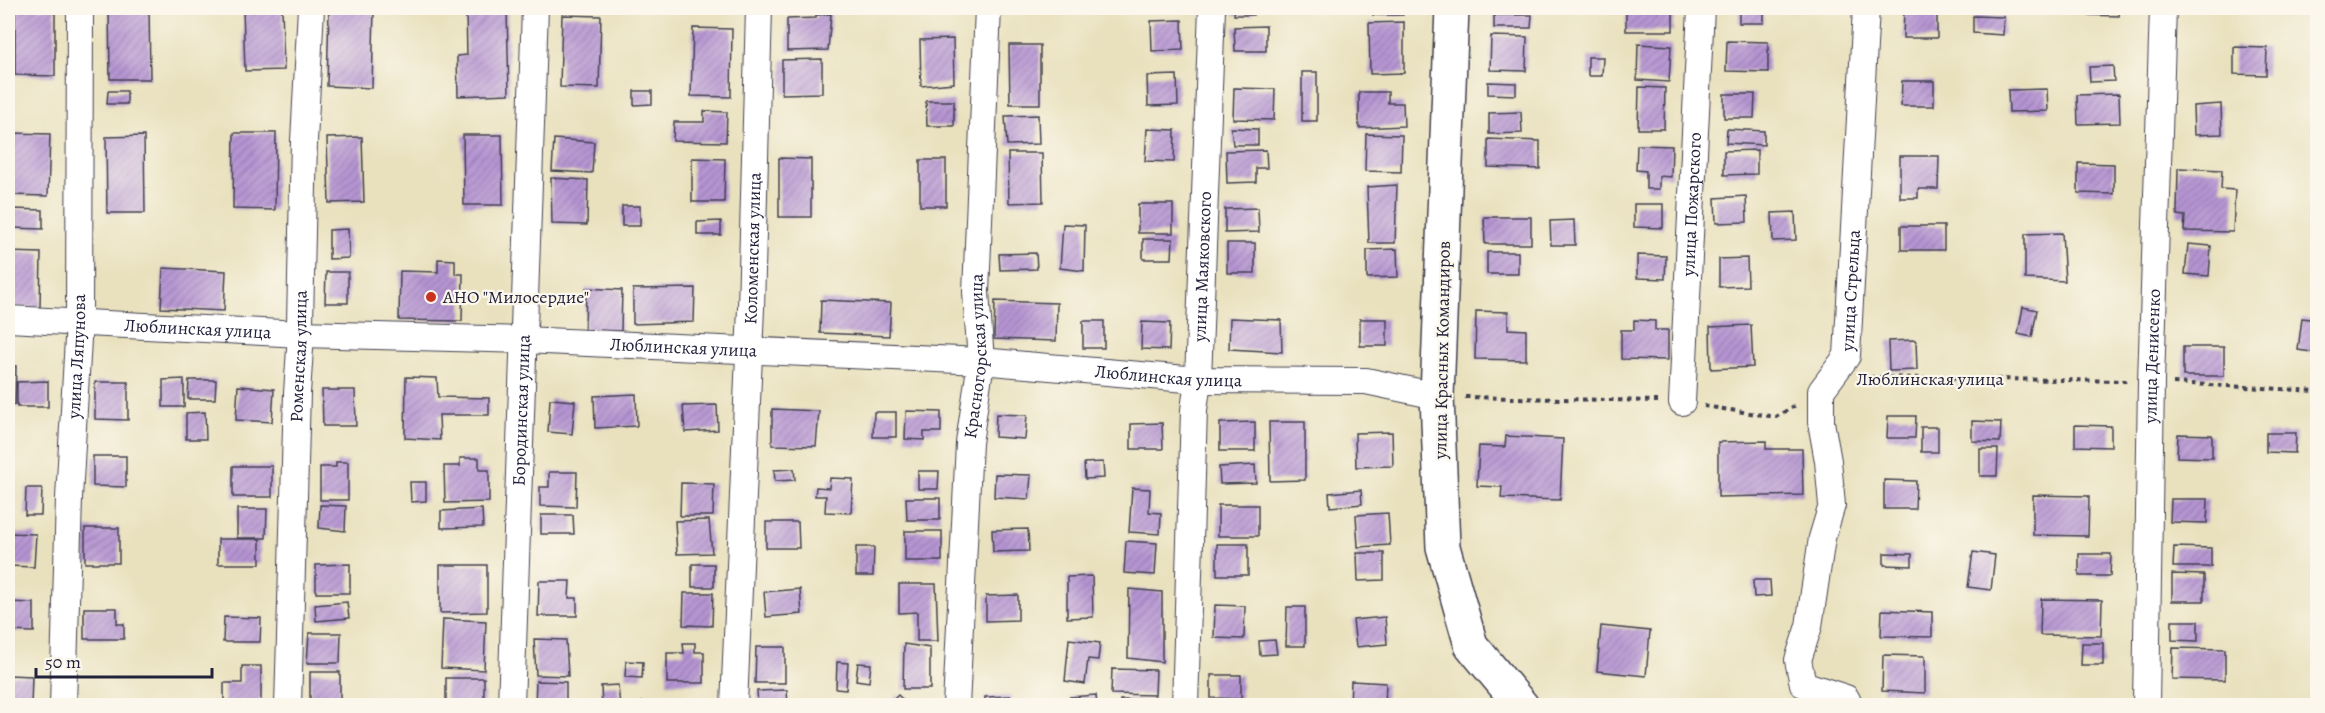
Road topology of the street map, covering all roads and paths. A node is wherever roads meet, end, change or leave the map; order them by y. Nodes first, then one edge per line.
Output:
1 (80, 8) edge
2 (311, 8) edge
3 (535, 8) edge
4 (759, 8) edge
5 (988, 8) edge
6 (1212, 8) edge
7 (1452, 8) edge
8 (1701, 8) edge
9 (1866, 8) edge
10 (2163, 8) edge
11 (8, 319) edge
12 (79, 321) junction
13 (301, 333) junction
14 (523, 340) junction
15 (748, 351) junction
16 (981, 361) junction
17 (1198, 380) junction
18 (2151, 382) junction
19 (1821, 391) junction
20 (2318, 391) edge
21 (1437, 396) junction
22 (1682, 402) junction
23 (63, 705) edge
24 (288, 705) edge
25 (511, 705) edge
26 (734, 705) edge
27 (956, 705) edge
28 (1185, 705) edge
29 (1522, 705) edge
30 (1850, 705) edge
31 (2145, 705) edge

1 - 12 street, улица Ляпунова
2 - 13 street, Роменская улица
3 - 14 street, Бородинская улица
4 - 15 street, Коломенская улица
5 - 16 street, Красногорская улица
6 - 17 street, улица Маяковского
7 - 21 street, улица Красных Командиров
8 - 22 street, улица Пожарского
9 - 19 street, улица Стрельца
10 - 18 street, улица Денисенко
11 - 12 street, Люблинская улица
12 - 13 street, Люблинская улица
12 - 23 street, улица Ляпунова
13 - 14 street, Люблинская улица
13 - 24 street, Роменская улица
14 - 15 street, Люблинская улица
14 - 25 street, Бородинская улица
15 - 16 street, Люблинская улица
15 - 26 street, Коломенская улица
16 - 17 street, Люблинская улица
16 - 27 street, Красногорская улица
17 - 21 street, Люблинская улица
17 - 28 street, улица Маяковского
18 - 19 path, Люблинская улица
18 - 20 path, Люблинская улица
18 - 31 street, улица Денисенко
19 - 22 path, Люблинская улица
19 - 30 street
21 - 22 path, Люблинская улица
21 - 29 street, улица Красных Командиров

